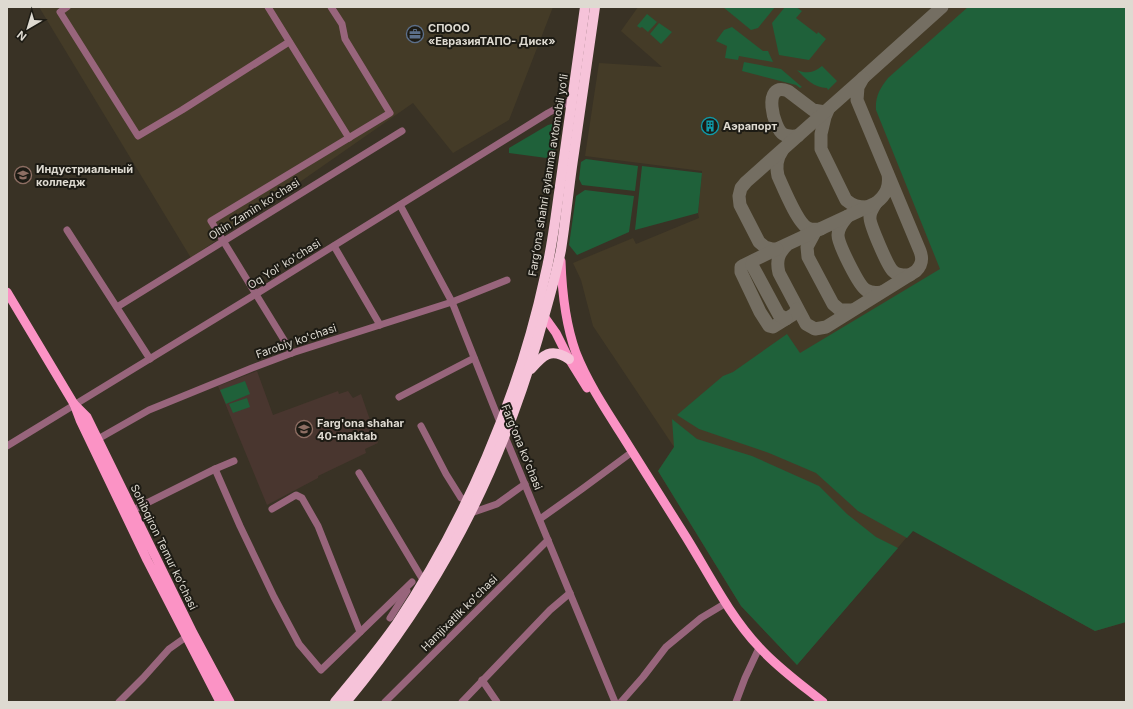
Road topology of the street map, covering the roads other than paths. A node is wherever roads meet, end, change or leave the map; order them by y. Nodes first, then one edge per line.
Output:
1 (67, 7) edge
2 (268, 7) edge
3 (331, 7) edge
4 (585, 7) edge
5 (594, 7) edge
6 (289, 42) junction
7 (577, 100) junction
8 (402, 131) dead end
9 (349, 138) junction
10 (400, 205) junction
11 (67, 230) dead end
12 (224, 241) junction
13 (334, 246) junction
14 (561, 250) junction
15 (507, 280) dead end
16 (7, 292) edge
17 (256, 294) junction
18 (452, 302) junction
19 (117, 307) junction
20 (541, 312) junction
21 (380, 325) junction
22 (292, 353) junction
23 (474, 358) junction
24 (150, 359) junction
25 (569, 359) junction
26 (528, 372) junction
27 (399, 398) dead end
28 (74, 404) junction
29 (500, 422) junction
30 (421, 426) dead end
31 (505, 436) junction
32 (98, 439) junction
33 (7, 446) edge
34 (628, 455) junction
35 (234, 461) dead end
36 (215, 469) junction
37 (359, 472) dead end
38 (525, 484) junction
39 (467, 500) junction
40 (272, 509) dead end
41 (133, 510) junction
42 (471, 513) junction
43 (540, 519) junction
44 (548, 540) junction
45 (423, 580) junction
46 (412, 582) junction
47 (570, 593) junction
48 (726, 603) junction
49 (390, 618) dead end
50 (360, 632) junction
51 (186, 637) junction
52 (759, 648) junction
53 (482, 680) junction
54 (217, 700) edge
55 (119, 702) edge
56 (230, 702) edge
57 (335, 702) edge
58 (346, 702) edge
59 (385, 702) edge
60 (462, 702) edge
61 (497, 702) edge
62 (615, 702) edge
63 (621, 702) edge
64 (736, 702) edge
65 (823, 702) edge

1 - 6 street
2 - 6 street
3 - 9 street
4 - 7 highway, Fargʻona shahri aylanma avtomobil yoʻli
5 - 7 highway, Fargʻona shahri aylanma avtomobil yoʻli
6 - 9 street
7 - 10 street, Oq Yol' ko'chasi
7 - 14 highway, Fargʻona shahri aylanma avtomobil yoʻli
7 - 20 highway, Fargʻona shahri aylanma avtomobil yoʻli
8 - 12 street, Oltin Zamin koʻchasi
9 - 12 street
10 - 13 street, Oq Yol' ko'chasi
10 - 18 street, Fargʻona koʻchasi
11 - 19 street
12 - 17 street
12 - 19 street, Oltin Zamin koʻchasi
13 - 17 street, Oq Yol' ko'chasi
13 - 21 street
14 - 20 highway, Fargʻona shahri aylanma avtomobil yoʻli
14 - 48 main road
15 - 18 street, Farobiy ko'chasi
16 - 28 main road, Sohibqiron Temur koʻchasi
17 - 22 street
17 - 24 street, Oq Yol' ko'chasi
18 - 21 street, Farobiy ko'chasi
18 - 23 street, Fargʻona koʻchasi
19 - 24 street
20 - 25 main road
20 - 26 highway, Fargʻona shahri aylanma avtomobil yoʻli
20 - 29 highway, Fargʻona shahri aylanma avtomobil yoʻli
21 - 22 street, Farobiy ko'chasi
22 - 32 street, Farobiy ko'chasi
23 - 27 street
23 - 29 street, Fargʻona koʻchasi
24 - 28 street, Oq Yol' ko'chasi
25 - 26 highway
25 - 34 main road
26 - 31 highway, Fargʻona shahri aylanma avtomobil yoʻli
28 - 32 main road, Sohibqiron Temur koʻchasi
28 - 33 street, Oq Yol' ko'chasi
28 - 51 main road, Sohibqiron Temur koʻchasi
29 - 31 street, Fargʻona koʻchasi
29 - 39 highway, Fargʻona shahri aylanma avtomobil yoʻli
30 - 39 street
31 - 38 street, Fargʻona koʻchasi
31 - 42 highway, Fargʻona shahri aylanma avtomobil yoʻli
32 - 41 main road, Sohibqiron Temur koʻchasi
34 - 43 street
34 - 48 main road
35 - 36 street
36 - 41 street
36 - 50 street
37 - 45 street
38 - 42 street
38 - 43 street, Fargʻona koʻchasi
39 - 45 highway, Fargʻona shahri aylanma avtomobil yoʻli
40 - 50 street
41 - 56 main road, Sohibqiron Temur koʻchasi
42 - 58 highway, Fargʻona shahri aylanma avtomobil yoʻli
43 - 44 street, Fargʻona koʻchasi
44 - 47 street, Fargʻona koʻchasi
44 - 59 street, Hamjixatlik koʻchasi
45 - 46 street
45 - 57 highway, Fargʻona shahri aylanma avtomobil yoʻli
46 - 49 street
46 - 50 street
47 - 53 street
47 - 62 street, Fargʻona koʻchasi
48 - 52 main road
48 - 63 street
51 - 54 main road, Sohibqiron Temur koʻchasi
51 - 55 street
52 - 64 street
52 - 65 main road
53 - 60 street
53 - 61 street

